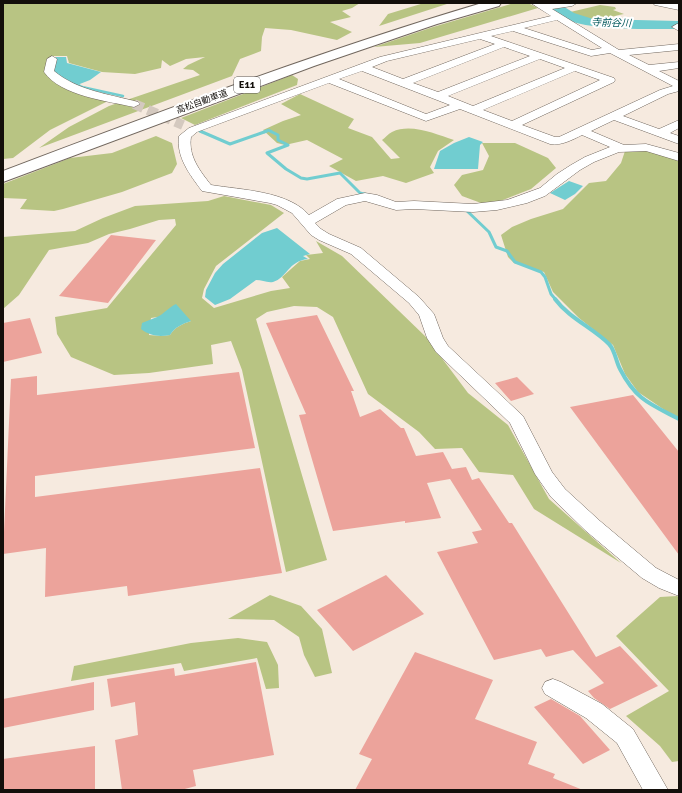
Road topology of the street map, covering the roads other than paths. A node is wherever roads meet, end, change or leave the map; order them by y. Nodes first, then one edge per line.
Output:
1 (462, 3) edge
2 (476, 3) edge
3 (495, 3) edge
4 (572, 3) edge
5 (658, 3) edge
6 (546, 5) edge
7 (679, 7) edge
8 (559, 17) junction
9 (514, 28) junction
10 (369, 35) junction
11 (481, 36) junction
12 (504, 44) junction
13 (679, 48) edge
14 (614, 52) junction
15 (539, 56) junction
16 (52, 59) dead end
17 (679, 65) edge
18 (362, 67) junction
19 (574, 68) junction
20 (646, 69) junction
21 (329, 79) junction
22 (403, 83) junction
23 (679, 87) edge
24 (438, 96) junction
25 (134, 104) tunnel mouth
26 (460, 105) junction
27 (473, 110) junction
28 (613, 116) junction
29 (679, 123) edge
30 (512, 125) junction
31 (582, 131) junction
32 (660, 133) junction
33 (679, 140) edge
34 (622, 148) junction
35 (679, 157) edge
36 (3, 167) edge
37 (3, 177) edge
38 (307, 222) junction
39 (679, 588) edge
40 (553, 688) dead end
41 (656, 790) edge

1 - 10 highway
2 - 10 highway, 高松自動車道 / E11
3 - 37 highway, 高松自動車道 / E11
4 - 6 street
5 - 7 street
6 - 8 street
8 - 9 street
8 - 14 street
9 - 11 street
9 - 14 street
10 - 36 highway, 高松自動車道 / E11
11 - 12 street
11 - 18 street
12 - 15 street
12 - 22 street
13 - 14 street
14 - 20 street
15 - 19 street
15 - 24 street
16 - 25 street
17 - 20 street
18 - 21 street
18 - 22 street
19 - 27 street
19 - 30 street
20 - 23 street
21 - 26 street
21 - 38 street
22 - 24 street
23 - 28 street
24 - 26 street
26 - 27 street
27 - 30 street
28 - 31 street
28 - 32 street
29 - 32 street
30 - 31 street
31 - 34 street
32 - 33 street
34 - 35 street
34 - 38 street
38 - 39 street
40 - 41 street

